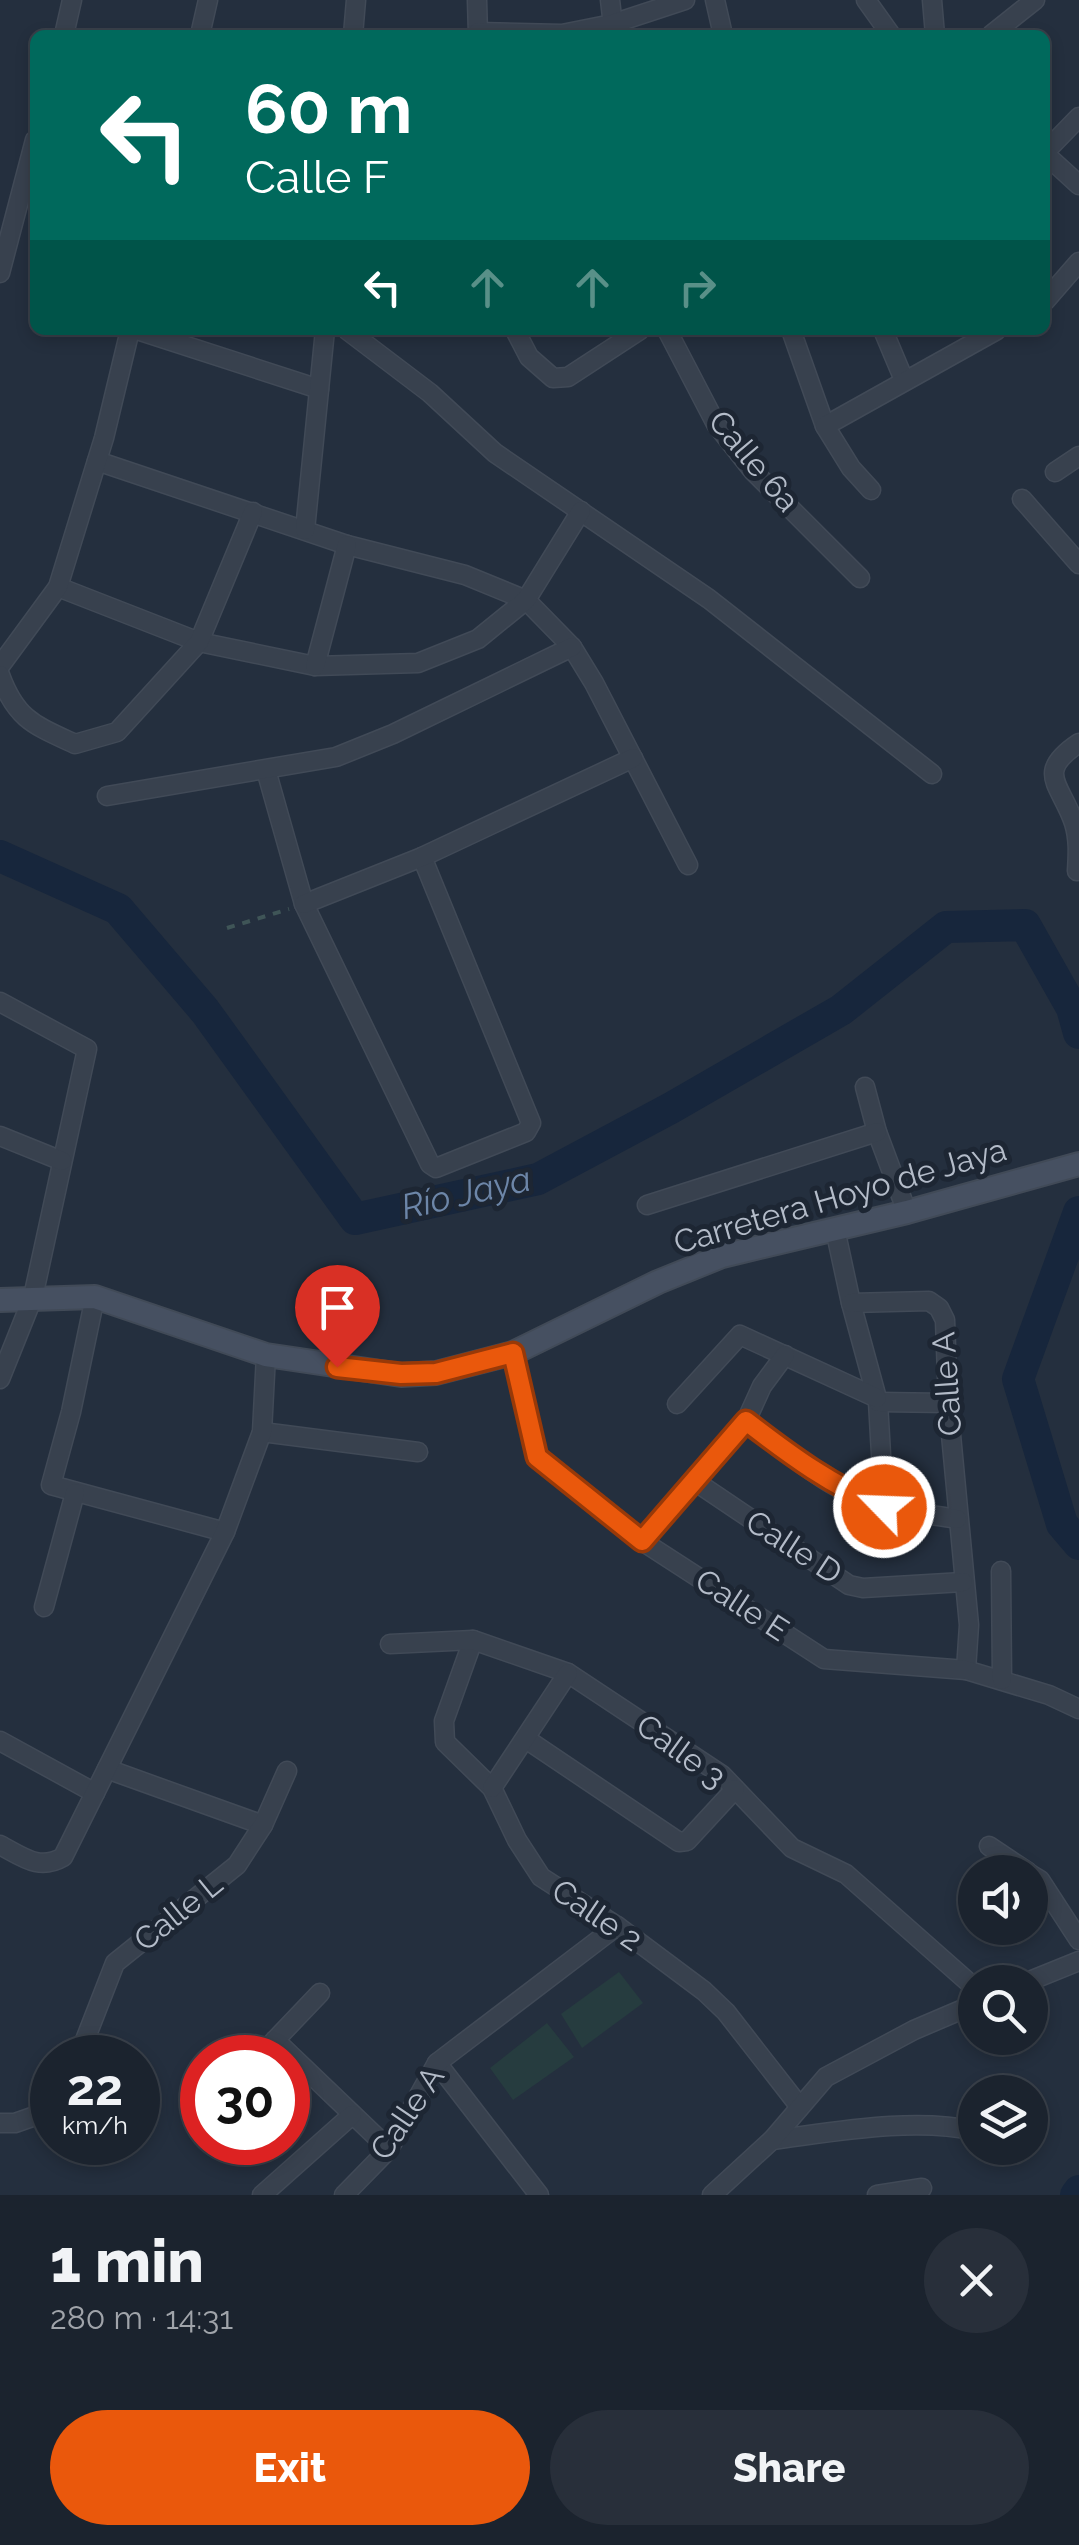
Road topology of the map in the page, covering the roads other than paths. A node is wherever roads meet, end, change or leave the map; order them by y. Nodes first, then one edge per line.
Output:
1 (72, 0) edge
2 (208, 0) edge
3 (356, 0) edge
4 (478, 0) edge
5 (610, 0) edge
6 (685, 0) edge
7 (715, 0) edge
8 (866, 0) edge
9 (932, 0) edge
10 (1035, 0) edge
11 (65, 30) edge
12 (201, 30) edge
13 (353, 30) edge
14 (478, 30) edge
15 (613, 30) edge
16 (721, 30) edge
17 (887, 30) edge
18 (935, 30) edge
19 (997, 30) edge
20 (1079, 117) edge
21 (1050, 148) edge
22 (30, 151) edge
23 (1050, 158) edge
24 (1079, 185) edge
25 (9, 198) edge
26 (1079, 262) edge
27 (0, 273) edge
28 (1050, 294) edge
29 (133, 335) edge
30 (150, 335) edge
31 (325, 335) edge
32 (355, 335) edge
33 (518, 335) edge
34 (632, 335) edge
35 (670, 335) edge
36 (793, 335) edge
37 (885, 335) edge
38 (988, 335) edge
39 (904, 380) junction
40 (319, 389) junction
41 (825, 426) junction
42 (1079, 456) edge
43 (97, 461) junction
44 (1055, 472) dead end
45 (870, 490) dead end
46 (1022, 499) dead end
47 (581, 511) junction
48 (253, 512) junction
49 (305, 530) junction
50 (347, 545) junction
51 (1076, 555) edge
52 (860, 578) dead end
53 (58, 587) junction
54 (526, 600) junction
55 (199, 642) junction
56 (572, 647) junction
57 (0, 666) edge
58 (316, 666) junction
59 (0, 675) edge
60 (1079, 743) edge
61 (633, 758) junction
62 (266, 770) junction
63 (932, 774) dead end
64 (108, 796) dead end
65 (422, 857) junction
66 (688, 865) dead end
67 (1077, 871) edge
68 (304, 904) junction
69 (0, 1002) edge
70 (865, 1087) dead end
71 (877, 1132) junction
72 (0, 1136) edge
73 (62, 1161) junction
74 (1073, 1164) edge
75 (647, 1204) dead end
76 (907, 1212) junction
77 (835, 1229) junction
78 (33, 1297) junction
79 (94, 1297) junction
80 (0, 1300) edge
81 (851, 1303) junction
82 (513, 1353) junction
83 (266, 1355) junction
84 (784, 1355) junction
85 (0, 1378) edge
86 (878, 1400) junction
87 (948, 1403) junction
88 (678, 1404) dead end
89 (746, 1421) junction
90 (262, 1432) junction
91 (418, 1452) dead end
92 (693, 1480) junction
93 (75, 1493) junction
94 (884, 1507) junction
95 (957, 1519) junction
96 (225, 1532) junction
97 (642, 1541) junction
98 (1001, 1571) dead end
99 (963, 1582) junction
100 (44, 1606) dead end
101 (473, 1640) junction
102 (390, 1644) dead end
103 (966, 1670) junction
104 (568, 1674) junction
105 (1002, 1680) junction
106 (1079, 1709) edge
107 (526, 1739) junction
108 (0, 1741) edge
109 (106, 1770) junction
110 (287, 1771) dead end
111 (492, 1788) junction
112 (735, 1789) junction
113 (95, 1793) junction
114 (263, 1825) junction
115 (0, 1844) edge
116 (989, 1846) dead end
117 (1002, 1855) edge
118 (1048, 1892) edge
119 (617, 1926) junction
120 (1079, 1940) edge
121 (1079, 1961) edge
122 (958, 1973) edge
123 (1048, 1974) edge
124 (320, 1993) dead end
125 (958, 2011) edge
126 (87, 2035) edge
127 (280, 2035) edge
128 (437, 2063) junction
129 (310, 2074) edge
130 (800, 2107) junction
131 (352, 2115) junction
132 (30, 2118) edge
133 (0, 2123) edge
134 (958, 2128) edge
135 (772, 2140) junction
136 (389, 2149) junction
137 (922, 2188) dead end
138 (716, 2194) edge
139 (262, 2195) edge
140 (344, 2195) edge
141 (539, 2195) edge
142 (877, 2195) edge

1 - 11 street
2 - 12 street
3 - 13 street
4 - 14 street
5 - 15 street
6 - 15 street
7 - 16 street
8 - 17 street
9 - 18 street
10 - 19 street
20 - 21 street
22 - 25 street
23 - 24 street
25 - 27 street
26 - 28 street
29 - 43 street
30 - 40 street
31 - 40 street
32 - 47 street
33 - 34 street
35 - 52 street, Calle 6a
36 - 41 street
37 - 39 street
38 - 39 street
39 - 41 street
40 - 49 street
41 - 45 street
42 - 44 street
43 - 48 street
43 - 53 street
46 - 51 street
47 - 54 street
47 - 63 street
48 - 49 street
48 - 55 street
49 - 50 street
50 - 54 street
50 - 58 street
53 - 55 street
53 - 57 street
54 - 56 street
54 - 58 street
55 - 58 street
55 - 59 street
56 - 61 street
56 - 62 street
60 - 67 street
61 - 65 street
61 - 66 street
62 - 64 street
62 - 68 street
65 - 68 street
65 - 68 street
69 - 73 street
70 - 71 street
71 - 75 street
71 - 76 street
72 - 73 street
73 - 78 street
74 - 76 street, Carretera Hoyo de Jaya
76 - 77 street, Carretera Hoyo de Jaya
77 - 81 street
77 - 82 street, Carretera Hoyo de Jaya
78 - 79 street, Carretera Hoyo de Jaya
78 - 80 street, Carretera Hoyo de Jaya
78 - 85 street
79 - 83 street, Carretera Hoyo de Jaya
79 - 93 street
81 - 86 street
81 - 87 street, Calle A
82 - 83 street, Carretera Hoyo de Jaya
82 - 97 street, Calle E
83 - 90 street
84 - 86 street
84 - 88 street
84 - 89 street
86 - 87 street
86 - 94 street
87 - 95 street, Calle A
89 - 92 street
89 - 94 street
90 - 91 street
90 - 96 street
92 - 97 street
92 - 99 street, Calle D
93 - 96 street
93 - 100 street
94 - 95 street
95 - 99 street, Calle A
96 - 109 street
97 - 103 street, Calle E
98 - 105 street
99 - 103 street, Calle A
101 - 102 street, Calle 3
101 - 104 street, Calle 3
101 - 111 street, Calle 2
103 - 105 street, Calle E
104 - 107 street
104 - 112 street, Calle 3
105 - 106 street, Calle E
107 - 111 street
107 - 112 street
108 - 113 street
109 - 113 street
109 - 114 street
110 - 114 street, Calle L
111 - 119 street, Calle 2
112 - 122 street, Calle 3
113 - 115 street
114 - 126 street, Calle L
116 - 117 street
118 - 120 street
119 - 128 street, Calle A
119 - 130 street, Calle 2
121 - 123 street
124 - 127 street
125 - 130 street
128 - 136 street, Calle A
128 - 141 street
129 - 131 street
130 - 135 street
131 - 136 street
131 - 139 street
132 - 133 street
134 - 135 street
135 - 138 street
136 - 140 street, Calle A
137 - 142 street

